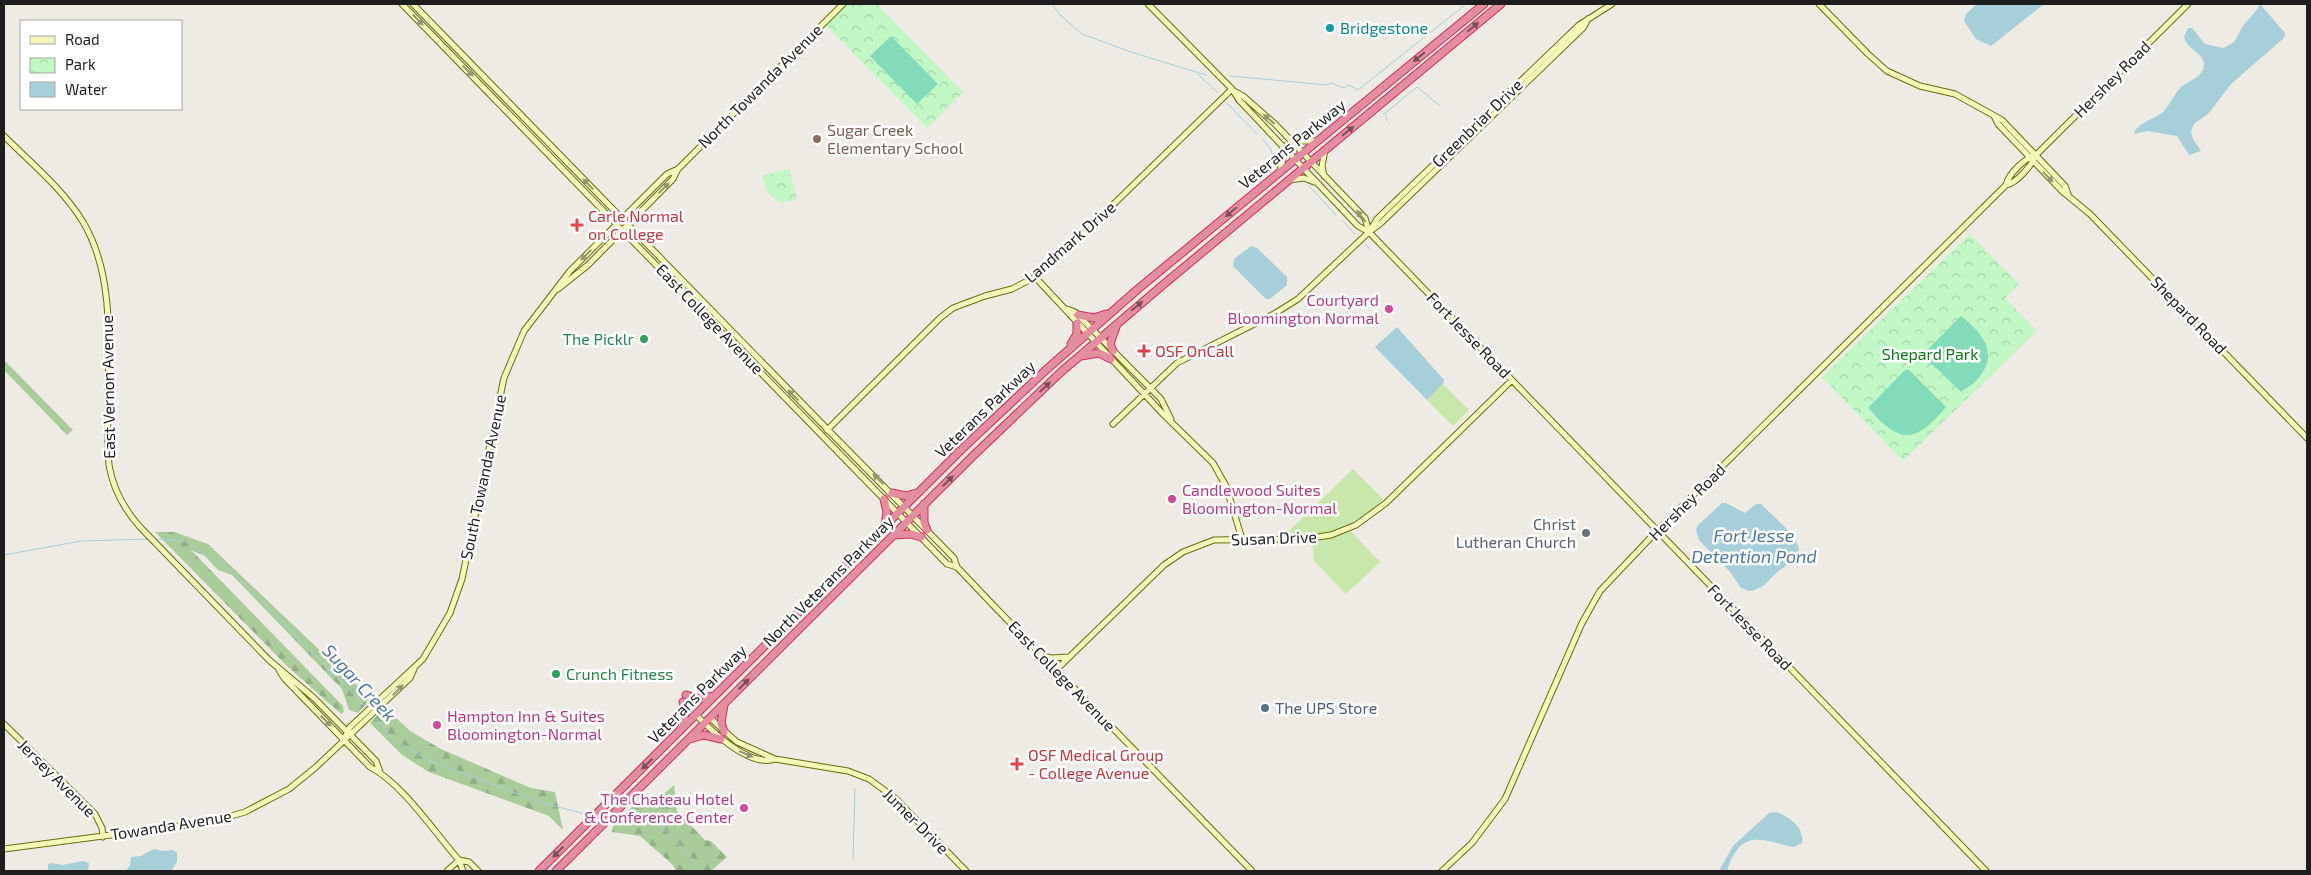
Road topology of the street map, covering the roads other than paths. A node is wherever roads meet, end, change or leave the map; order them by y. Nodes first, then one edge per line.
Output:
1 (402, 4) edge
2 (413, 4) edge
3 (843, 4) edge
4 (1148, 4) edge
5 (1484, 4) edge
6 (1500, 4) edge
7 (1612, 4) edge
8 (1819, 4) edge
9 (2188, 4) edge
10 (1232, 89) junction
11 (1995, 118) junction
12 (4, 136) edge
13 (1291, 140) junction
14 (1316, 141) junction
15 (1282, 145) junction
16 (1325, 150) junction
17 (1302, 152) junction
18 (2036, 155) junction
19 (2029, 157) junction
20 (1295, 158) junction
21 (1311, 162) junction
22 (2034, 162) junction
23 (1304, 168) junction
24 (678, 169) junction
25 (1280, 171) junction
26 (1324, 176) junction
27 (1288, 180) junction
28 (1317, 183) junction
29 (2006, 184) junction
30 (2068, 194) junction
31 (622, 219) junction
32 (617, 224) junction
33 (628, 224) junction
34 (623, 230) junction
35 (1369, 232) junction
36 (1035, 277) junction
37 (558, 289) junction
38 (1111, 312) junction
39 (1077, 319) junction
40 (1118, 322) junction
41 (1089, 331) junction
42 (727, 337) junction
43 (1097, 340) junction
44 (1068, 350) junction
45 (1113, 351) junction
46 (1078, 357) junction
47 (1111, 359) junction
48 (763, 362) junction
49 (1512, 380) junction
50 (1149, 388) junction
51 (1144, 393) junction
52 (1172, 420) junction
53 (1113, 424) dead end
54 (827, 430) junction
55 (2307, 438) edge
56 (920, 492) junction
57 (892, 493) junction
58 (884, 499) junction
59 (924, 504) junction
60 (905, 506) junction
61 (898, 513) junction
62 (914, 515) junction
63 (906, 522) junction
64 (885, 526) junction
65 (927, 530) junction
66 (1656, 531) junction
67 (894, 535) junction
68 (921, 537) junction
69 (1242, 539) junction
70 (957, 567) junction
71 (1041, 655) junction
72 (1069, 657) junction
73 (278, 669) junction
74 (414, 669) junction
75 (1056, 670) junction
76 (715, 696) junction
77 (724, 703) junction
78 (696, 715) junction
79 (707, 721) junction
80 (4, 724) edge
81 (681, 729) junction
82 (349, 734) junction
83 (723, 735) junction
84 (344, 739) junction
85 (689, 739) junction
86 (380, 772) junction
87 (103, 836) junction
88 (4, 849) edge
89 (458, 860) junction
90 (447, 871) edge
91 (464, 871) edge
92 (478, 871) edge
93 (539, 871) edge
94 (556, 871) edge
95 (966, 871) edge
96 (1252, 871) edge
97 (1442, 871) edge
98 (1986, 871) edge

1 -> 32 main road, East College Avenue
31 -> 2 main road, East College Avenue
3 - 24 main road, North Towanda Avenue
4 - 10 main road, Fort Jesse Road
5 -> 14 highway, Veterans Parkway
16 -> 6 highway, Veterans Parkway
7 - 35 main road, Greenbriar Drive
8 - 11 main road, Shepard Road
9 - 18 main road, Hershey Road
13 -> 10 main road, Fort Jesse Road
10 - 15 main road, Fort Jesse Road
10 - 36 main road, Landmark Drive
11 - 18 main road, Shepard Road
11 - 19 main road, Shepard Road
12 - 73 main road, East Vernon Avenue
13 - 14 main road
13 - 17 main road, Fort Jesse Road
14 - 17 highway, Veterans Parkway
15 - 20 main road, Fort Jesse Road
15 - 25 main road
16 - 21 highway, Veterans Parkway
16 - 26 main road
17 - 20 highway, Veterans Parkway
17 - 21 main road, Fort Jesse Road
18 - 19 main road, Hershey Road
18 - 22 main road, Hershey Road
18 - 30 main road, Shepard Road
19 - 22 main road, Shepard Road
19 - 29 main road, Hershey Road
20 - 23 main road, Fort Jesse Road
20 - 25 highway, Veterans Parkway
21 - 23 highway, Veterans Parkway
21 - 26 main road, Fort Jesse Road
22 - 29 main road, Hershey Road
22 -> 30 main road, Shepard Road
23 - 27 highway, Veterans Parkway
23 - 28 main road, Fort Jesse Road
24 - 31 main road, North Towanda Avenue
33 -> 24 main road, North Towanda Avenue
25 -> 38 highway, Veterans Parkway
35 -> 26 main road, Fort Jesse Road
27 - 28 main road
40 -> 27 highway, Veterans Parkway
28 - 35 main road, Fort Jesse Road
29 - 66 main road, Hershey Road
30 - 55 main road, Shepard Road
31 - 32 main road, North Towanda Avenue
31 - 33 main road, East College Avenue
32 - 34 main road, East College Avenue
32 -> 37 main road, South Towanda Avenue
33 - 34 main road, North Towanda Avenue
33 - 48 main road, East College Avenue
34 - 37 main road, South Towanda Avenue
34 - 42 main road, East College Avenue
35 - 49 main road, Fort Jesse Road
35 - 50 main road, Greenbriar Drive
36 - 39 main road
36 - 54 main road, Landmark Drive
37 - 74 main road, South Towanda Avenue
38 - 39 highway
38 - 41 highway, Veterans Parkway
39 - 41 main road
39 - 44 highway
40 - 43 highway, Veterans Parkway
40 - 45 highway
41 - 43 main road
41 - 44 highway, Veterans Parkway
42 - 48 main road
42 - 58 main road, East College Avenue
43 - 45 main road
43 - 46 highway, Veterans Parkway
43 - 47 main road
44 - 56 highway, Veterans Parkway
45 - 50 main road
46 - 47 highway
59 -> 46 highway, Veterans Parkway
47 - 51 main road
54 -> 48 main road, East College Avenue
49 - 66 main road, Fort Jesse Road
49 - 69 main road, Susan Drive
50 - 51 main road, Greenbriar Drive
50 - 52 main road
51 - 52 main road
51 - 53 main road, Greenbriar Drive
52 - 69 main road
57 -> 54 main road, East College Avenue
56 - 57 highway
56 - 60 highway, Veterans Parkway
57 - 60 main road, East College Avenue
58 - 61 main road, East College Avenue
58 - 64 highway
59 - 62 highway, Veterans Parkway
59 - 65 highway
60 - 61 highway, Veterans Parkway
60 - 62 main road, East College Avenue
61 - 63 main road, East College Avenue
61 - 64 highway, Veterans Parkway
62 - 63 highway, Veterans Parkway
62 - 65 main road, East College Avenue
63 - 67 highway, North Veterans Parkway
63 - 68 main road, East College Avenue
64 - 76 highway, Veterans Parkway
65 - 70 main road, East College Avenue
66 - 97 main road, Hershey Road
66 - 98 main road, Fort Jesse Road
67 - 68 highway
77 -> 67 highway, North Veterans Parkway
68 - 70 main road, East College Avenue
69 - 72 main road, Susan Drive
70 - 71 main road, East College Avenue
71 - 72 main road
71 - 75 main road, East College Avenue
72 - 75 main road, Susan Drive
73 - 82 main road, East Vernon Avenue
73 -> 84 main road, East Vernon Avenue
82 -> 74 main road, South Towanda Avenue
74 - 82 main road, South Towanda Avenue
75 - 96 main road, East College Avenue
76 - 78 highway, Veterans Parkway
76 - 81 highway
77 - 79 highway, North Veterans Parkway
77 - 83 highway
78 - 79 main road, Jumer Drive
78 - 81 highway, Veterans Parkway
79 - 83 main road, Jumer Drive
79 - 85 highway, North Veterans Parkway
80 - 87 main road, Jersey Avenue
81 -> 93 highway, Veterans Parkway
82 - 84 main road, South Towanda Avenue
82 - 86 main road, East Vernon Avenue
83 - 85 highway
83 - 95 main road, Jumer Drive
84 - 86 main road, East Vernon Avenue
84 - 87 main road, Towanda Avenue
85 - 94 highway, North Veterans Parkway
86 - 89 main road, East Vernon Avenue
87 - 88 main road, Towanda Avenue
89 - 90 main road
89 - 91 main road, East Vernon Avenue
89 - 92 main road, East Vernon Avenue

